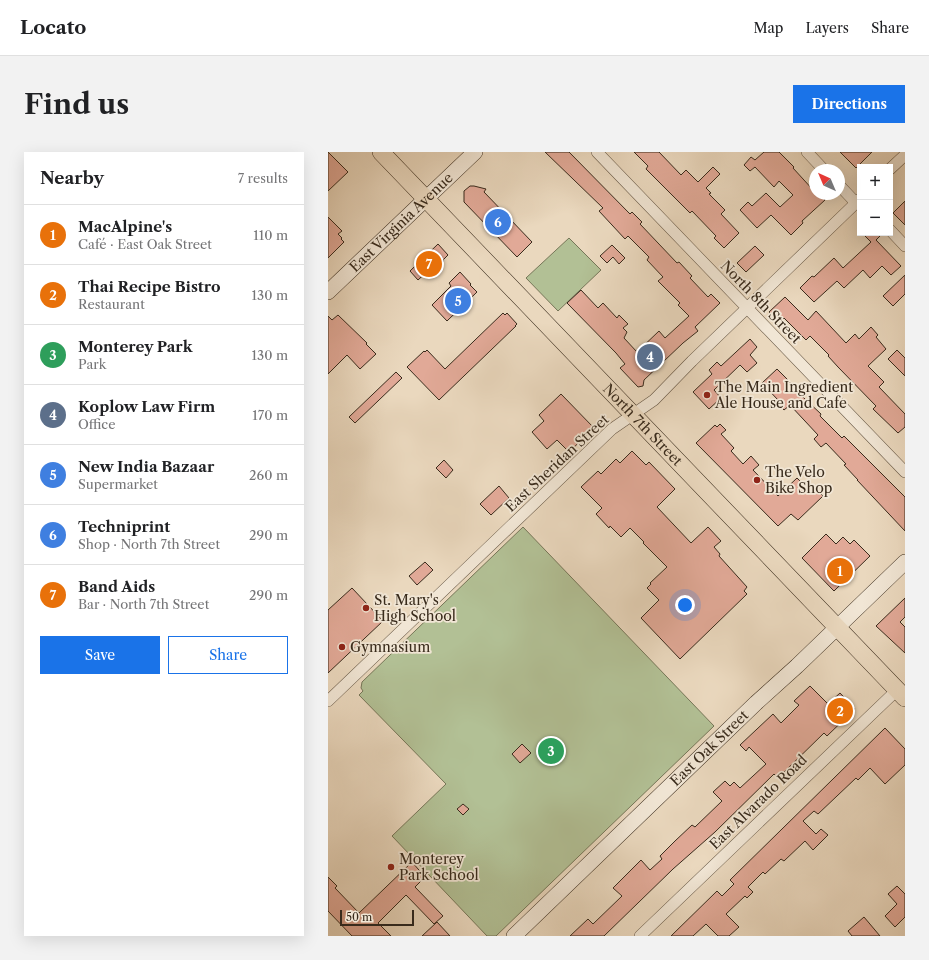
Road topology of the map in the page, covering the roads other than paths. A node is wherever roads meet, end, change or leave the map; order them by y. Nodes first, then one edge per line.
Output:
1 (381, 152) edge
2 (475, 152) edge
3 (597, 152) edge
4 (807, 152) edge
5 (905, 155) edge
6 (818, 164) edge
7 (893, 166) edge
8 (845, 190) edge
9 (426, 199) junction
10 (857, 200) edge
11 (857, 202) edge
12 (893, 233) edge
13 (905, 246) edge
14 (328, 292) edge
15 (746, 309) junction
16 (634, 415) junction
17 (905, 472) edge
18 (905, 562) edge
19 (837, 627) junction
20 (901, 694) edge
21 (328, 701) edge
22 (514, 936) edge
23 (640, 936) edge

1 - 9 main road, North 7th Street
2 - 9 street, East Virginia Avenue
3 - 15 street, North 8th Street
4 - 6 street
5 - 7 street
8 - 10 street
9 - 14 street, East Virginia Avenue
9 - 16 main road, North 7th Street
11 - 15 street, East Sheridan Street
12 - 13 street
15 - 16 street, East Sheridan Street
15 - 17 street, North 8th Street
16 - 19 main road, North 7th Street
16 - 21 street, East Sheridan Street
18 - 19 street, East Oak Street
19 - 20 main road, North 7th Street
19 - 22 street, East Oak Street
20 - 23 street, East Alvarado Road

